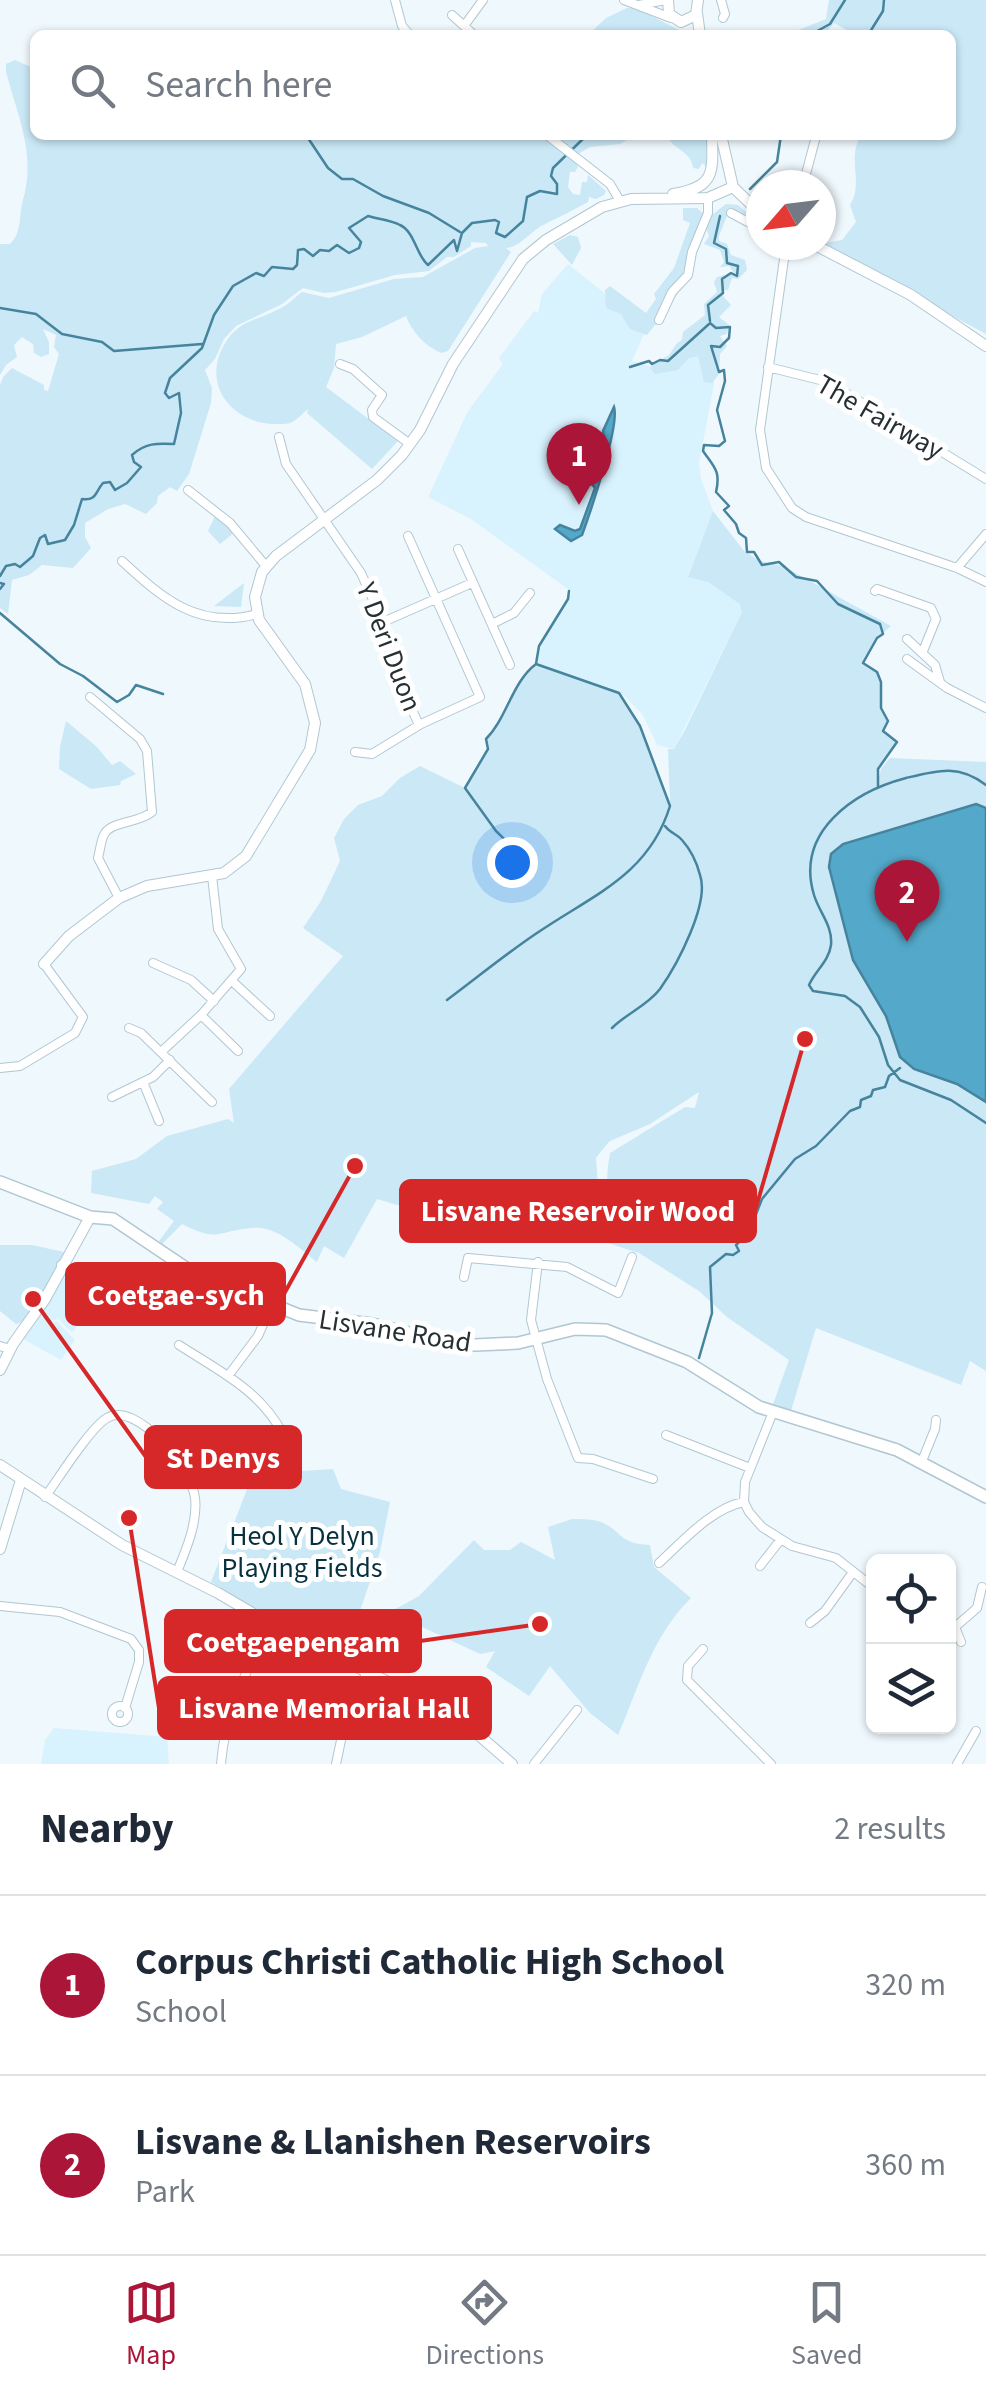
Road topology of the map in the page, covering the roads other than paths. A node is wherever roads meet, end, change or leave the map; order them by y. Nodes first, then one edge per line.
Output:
1 (395, 0) edge
2 (483, 0) edge
3 (624, 0) edge
4 (666, 0) edge
5 (722, 0) edge
6 (700, 4) edge
7 (640, 5) junction
8 (452, 15) dead end
9 (723, 18) dead end
10 (677, 20) junction
11 (464, 26) junction
12 (406, 30) edge
13 (468, 30) edge
14 (691, 30) edge
15 (698, 30) edge
16 (553, 140) edge
17 (712, 140) edge
18 (722, 140) edge
19 (815, 140) dead end
20 (807, 170) edge
21 (733, 187) junction
22 (708, 198) junction
23 (664, 199) junction
24 (746, 200) edge
25 (620, 201) junction
26 (731, 213) dead end
27 (746, 221) edge
28 (836, 255) edge
29 (781, 260) edge
30 (659, 320) dead end
31 (986, 346) edge
32 (340, 364) dead end
33 (768, 367) junction
34 (279, 438) dead end
35 (410, 444) junction
36 (986, 479) edge
37 (188, 490) dead end
38 (326, 518) junction
39 (986, 534) edge
40 (408, 536) dead end
41 (458, 549) dead end
42 (122, 561) dead end
43 (266, 566) junction
44 (957, 568) junction
45 (472, 582) junction
46 (986, 582) edge
47 (875, 591) dead end
48 (530, 593) dead end
49 (371, 596) junction
50 (437, 598) junction
51 (358, 602) dead end
52 (257, 614) junction
53 (383, 622) junction
54 (492, 624) junction
55 (907, 638) dead end
56 (922, 652) junction
57 (907, 659) dead end
58 (510, 665) dead end
59 (943, 686) junction
60 (90, 697) dead end
61 (986, 708) edge
62 (419, 725) junction
63 (355, 752) dead end
64 (212, 876) junction
65 (119, 898) junction
66 (153, 963) dead end
67 (44, 964) joint
68 (232, 981) junction
69 (214, 1001) junction
70 (201, 1015) junction
71 (270, 1016) dead end
72 (129, 1028) dead end
73 (238, 1050) dead end
74 (161, 1052) junction
75 (170, 1060) junction
76 (0, 1068) edge
77 (144, 1082) junction
78 (112, 1098) dead end
79 (212, 1102) dead end
80 (159, 1121) dead end
81 (0, 1182) edge
82 (90, 1217) junction
83 (632, 1258) dead end
84 (538, 1262) junction
85 (62, 1266) junction
86 (464, 1278) dead end
87 (272, 1304) junction
88 (128, 1318) dead end
89 (536, 1338) junction
90 (179, 1345) dead end
91 (5, 1348) edge
92 (0, 1370) edge
93 (228, 1376) junction
94 (773, 1412) junction
95 (936, 1420) dead end
96 (283, 1434) dead end
97 (666, 1435) dead end
98 (922, 1461) junction
99 (0, 1465) edge
100 (750, 1468) junction
101 (653, 1479) dead end
102 (20, 1480) junction
103 (45, 1496) junction
104 (986, 1497) edge
105 (744, 1502) junction
106 (781, 1539) junction
107 (0, 1549) edge
108 (659, 1563) dead end
109 (760, 1566) dead end
110 (177, 1572) junction
111 (853, 1572) junction
112 (866, 1582) edge
113 (982, 1587) dead end
114 (0, 1606) edge
115 (956, 1621) edge
116 (810, 1623) dead end
117 (270, 1625) junction
118 (956, 1632) edge
119 (961, 1642) dead end
120 (703, 1649) dead end
121 (367, 1672) junction
122 (125, 1708) dead end
123 (577, 1710) dead end
124 (976, 1731) dead end
125 (221, 1764) edge
126 (336, 1764) edge
127 (512, 1764) edge
128 (534, 1764) edge
129 (771, 1764) edge
130 (958, 1764) edge

1 - 12 street
2 - 11 street
3 - 7 street
4 - 7 street
4 - 10 street
5 - 9 street
6 - 10 street
6 - 15 street
7 - 10 street
8 - 11 street
10 - 14 street
11 - 13 street
16 - 25 street
17 - 23 street
18 - 21 street
19 - 20 street
21 - 22 street
21 - 24 street
22 - 23 street
22 - 30 street
23 - 25 street
25 - 35 street
26 - 27 street
28 - 31 street
29 - 33 street
32 - 35 street
33 - 36 street, The Fairway
33 - 44 street
34 - 38 street, Y Deri Duon
35 - 38 street
37 - 43 street
38 - 43 street
38 - 49 street, Y Deri Duon
39 - 44 street
40 - 50 street
41 - 45 street
42 - 52 street
43 - 52 street
44 - 46 street
45 - 50 street
45 - 54 street
47 - 56 street
48 - 54 street
49 - 51 street
49 - 53 street, Y Deri Duon
50 - 53 street
50 - 62 street
52 - 64 street
53 - 62 street, Y Deri Duon
54 - 58 street
55 - 56 street
56 - 59 street
57 - 59 street
59 - 61 street
60 - 65 street
62 - 63 street
64 - 65 street
64 - 68 street
65 - 67 street
66 - 69 street
67 - 76 street
68 - 69 street
68 - 71 street
69 - 70 street
70 - 73 street
70 - 74 street
72 - 74 street
74 - 75 street
75 - 77 street
75 - 79 street
77 - 78 street
77 - 80 street
81 - 82 main road, Lisvane Road
82 - 85 street
82 - 87 main road, Lisvane Road
83 - 84 street
84 - 86 street
84 - 89 street
85 - 88 street
85 - 91 street
87 - 89 main road, Lisvane Road
87 - 93 street
89 - 94 main road, Lisvane Road
89 - 101 street
90 - 93 street
91 - 92 street
93 - 96 street
94 - 98 main road, Lisvane Road
94 - 100 street
95 - 98 street
97 - 100 street
98 - 104 main road, Lisvane Road
99 - 102 street
100 - 105 street
102 - 103 street
102 - 107 street
103 - 110 street
103 - 110 street
105 - 106 street
105 - 108 street
106 - 109 street
106 - 111 street
110 - 117 street
111 - 112 street
111 - 116 street
113 - 115 street
114 - 122 street
117 - 121 street
117 - 125 street
118 - 119 street
120 - 129 street
121 - 126 street
121 - 127 street
123 - 128 street
124 - 130 street

